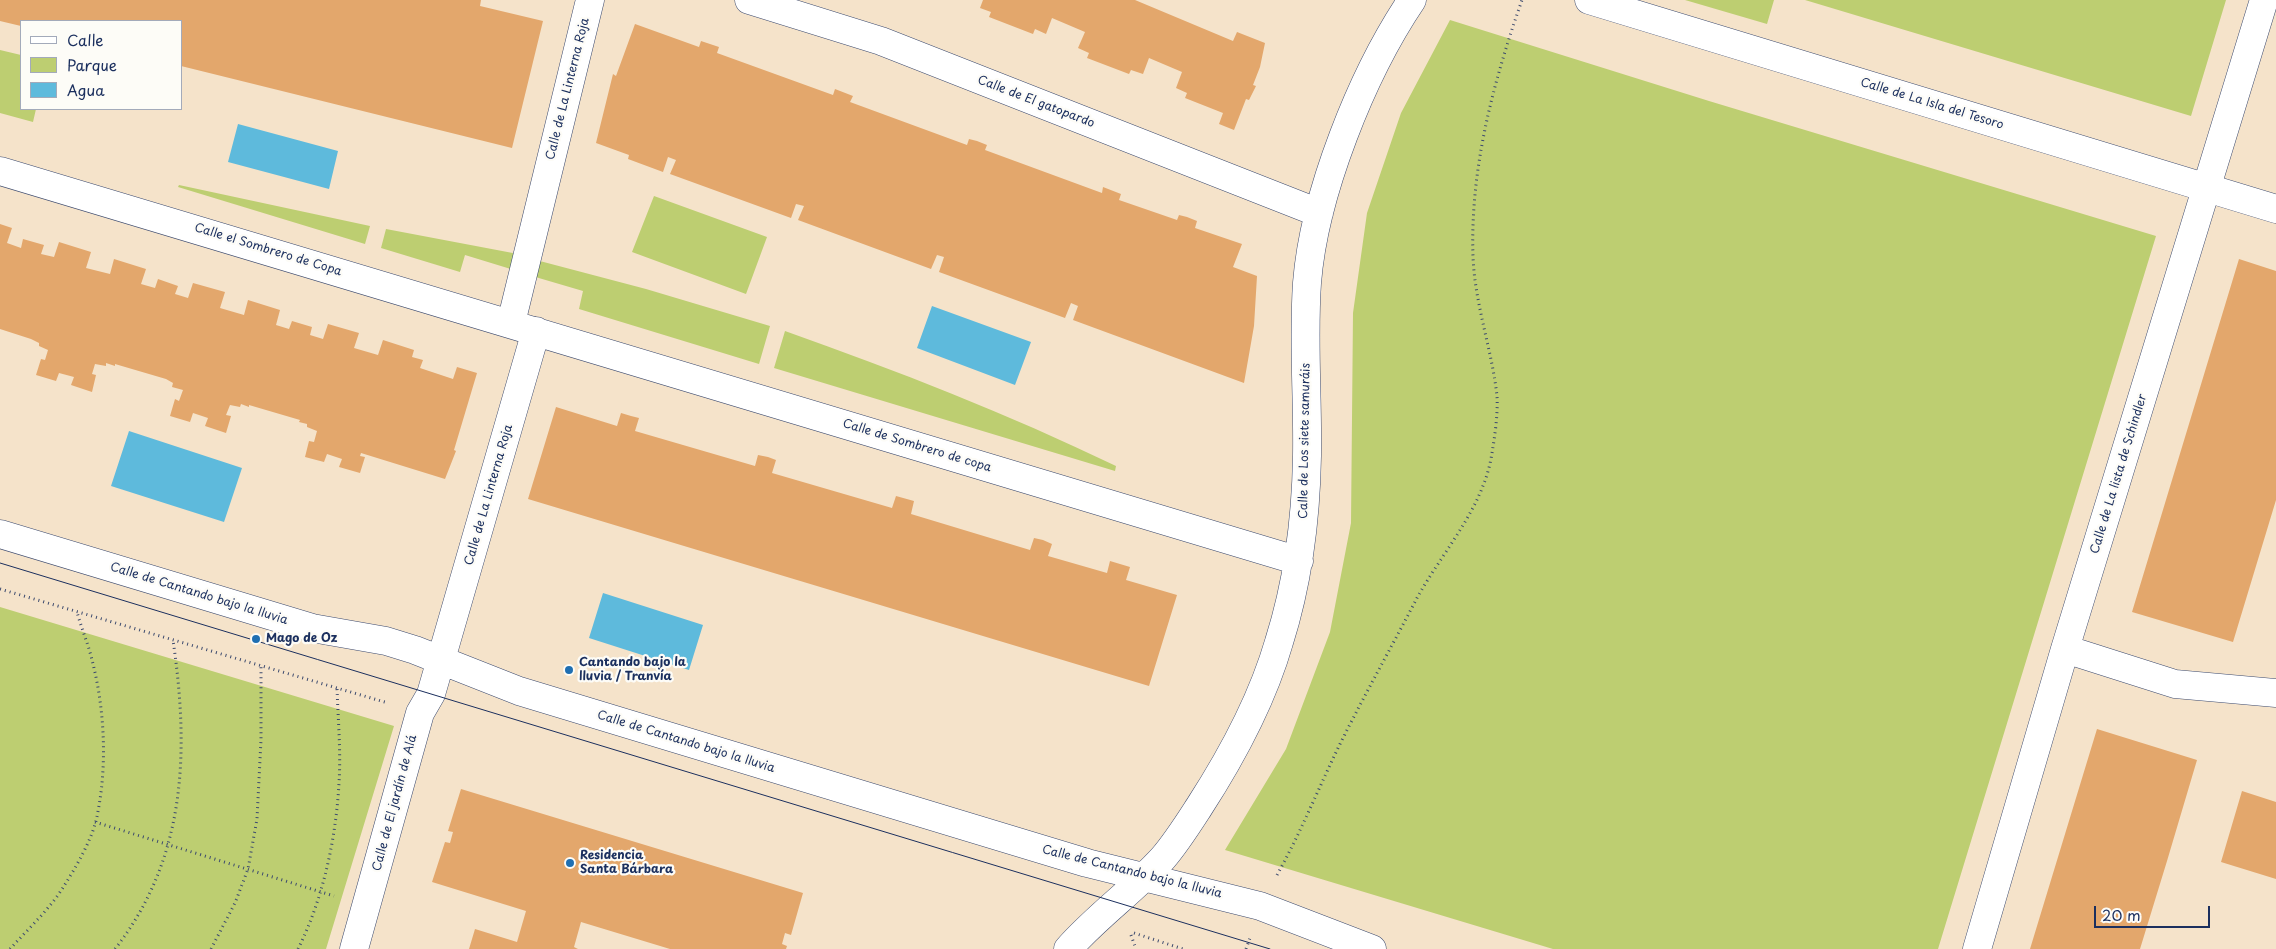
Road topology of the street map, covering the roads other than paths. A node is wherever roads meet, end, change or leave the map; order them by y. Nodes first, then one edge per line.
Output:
1 (590, 0) edge
2 (749, 0) edge
3 (1412, 0) edge
4 (1589, 0) edge
5 (2264, 0) edge
6 (0, 170) edge
7 (2207, 187) junction
8 (2276, 209) edge
9 (1319, 213) junction
10 (524, 327) junction
11 (0, 534) edge
12 (1299, 561) junction
13 (2065, 649) junction
14 (441, 659) junction
15 (2276, 693) edge
16 (1144, 877) junction
17 (354, 949) edge
18 (1068, 949) edge
19 (1372, 949) edge
20 (1977, 949) edge

1 - 10 street, Calle de La Linterna Roja
2 - 9 street, Calle de El gatopardo
3 - 9 street, Calle de Los siete samuráis
4 - 7 street, Calle de La Isla del Tesoro
5 - 7 street, Calle de La lista de Schindler
6 - 10 street, Calle el Sombrero de Copa
7 - 8 street, Calle de La Isla del Tesoro
7 - 13 street, Calle de La lista de Schindler
9 - 12 street, Calle de Los siete samuráis
10 - 12 street, Calle de Sombrero de copa
10 - 14 street, Calle de La Linterna Roja
11 - 14 street, Calle de Cantando bajo la lluvia
12 - 16 street, Calle de Los siete samuráis
13 - 15 street
13 - 20 street, Calle de La lista de Schindler
14 - 16 street, Calle de Cantando bajo la lluvia
14 - 17 street, Calle de El jardín de Alá
16 - 18 street, Calle de Los siete samuráis
16 - 19 street, Calle de Cantando bajo la lluvia

